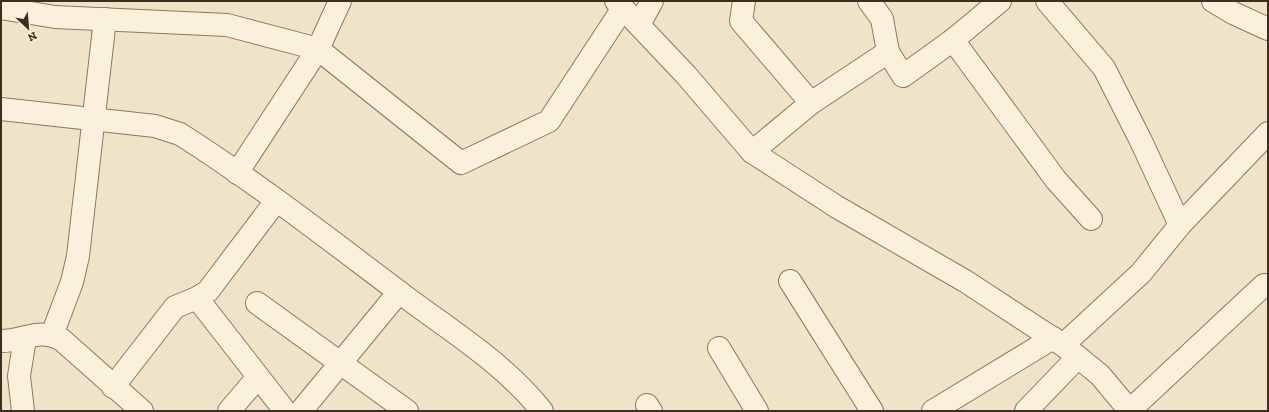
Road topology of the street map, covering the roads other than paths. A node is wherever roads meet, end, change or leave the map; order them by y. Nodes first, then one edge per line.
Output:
1 (340, 1) edge
2 (652, 1) edge
3 (744, 1) edge
4 (870, 1) edge
5 (1000, 1) edge
6 (1047, 1) edge
7 (1213, 1) edge
8 (620, 5) edge
9 (1, 8) edge
10 (104, 19) junction
11 (639, 25) junction
12 (1268, 29) edge
13 (953, 40) junction
14 (318, 49) junction
15 (888, 52) junction
16 (811, 104) junction
17 (1, 109) edge
18 (95, 120) junction
19 (1268, 133) edge
20 (752, 152) junction
21 (237, 173) junction
22 (276, 201) junction
23 (1091, 219) dead end
24 (1180, 224) junction
25 (790, 281) dead end
26 (1264, 285) dead end
27 (399, 292) junction
28 (197, 298) junction
29 (257, 302) dead end
30 (52, 334) junction
31 (25, 338) junction
32 (1, 341) edge
33 (1065, 347) junction
34 (719, 348) dead end
35 (340, 363) junction
36 (258, 377) junction
37 (113, 387) junction
38 (23, 411) edge
39 (142, 411) edge
40 (229, 411) edge
41 (285, 411) edge
42 (301, 411) edge
43 (407, 411) edge
44 (542, 411) edge
45 (758, 411) edge
46 (872, 411) edge
47 (933, 411) edge
48 (1026, 411) edge
49 (1129, 411) edge

1 - 14 street
2 - 11 street
3 - 16 street
4 - 15 street
5 - 13 street
6 - 24 street
7 - 12 street
8 - 11 street
8 - 14 street
9 - 10 street
10 - 14 street
10 - 18 street
11 - 20 street
13 - 15 street
13 - 23 street
14 - 21 street
15 - 16 street
16 - 20 street
17 - 18 street
18 - 21 street
18 - 30 street
19 - 24 street
20 - 33 street
21 - 22 street
22 - 27 street
22 - 28 street
24 - 33 street
25 - 46 street
26 - 49 street
27 - 35 street
27 - 44 street
28 - 36 street
28 - 37 street
29 - 35 street
30 - 31 street
30 - 37 street
31 - 32 street
31 - 38 street
33 - 47 street
33 - 48 street
33 - 49 street
34 - 45 street
35 - 42 street
35 - 43 street
36 - 40 street
36 - 41 street
37 - 39 street

